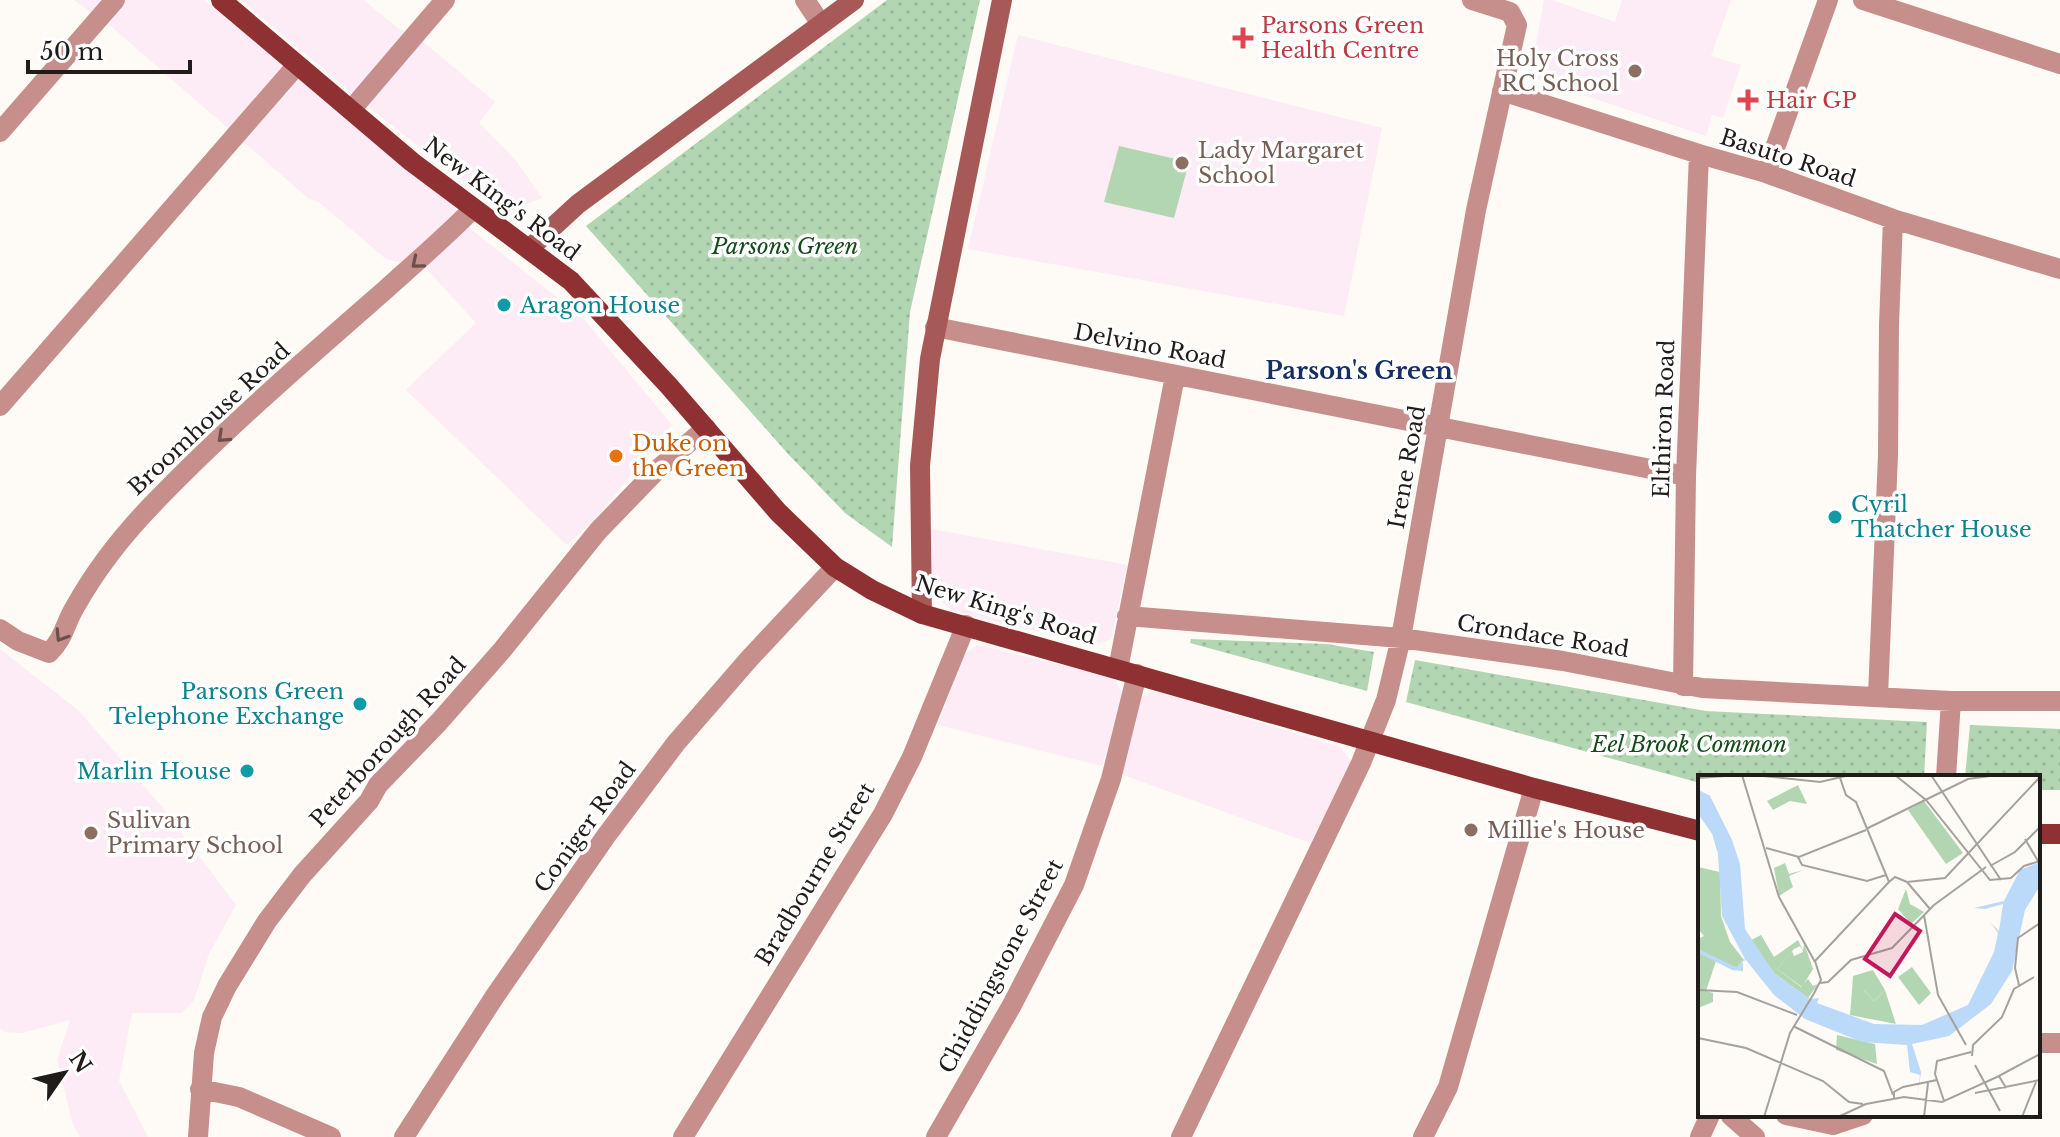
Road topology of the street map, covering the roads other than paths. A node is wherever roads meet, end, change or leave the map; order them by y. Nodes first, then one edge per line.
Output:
1 (115, 0) edge
2 (221, 0) edge
3 (445, 0) edge
4 (805, 0) edge
5 (854, 0) edge
6 (1002, 0) edge
7 (1472, 0) edge
8 (1828, 0) edge
9 (1863, 0) edge
10 (821, 24) junction
11 (2060, 64) edge
12 (297, 65) junction
13 (1502, 91) junction
14 (351, 110) junction
15 (0, 132) edge
16 (1699, 154) junction
17 (1766, 173) junction
18 (473, 209) junction
19 (1893, 219) junction
20 (530, 248) junction
21 (2060, 269) edge
22 (935, 327) junction
23 (1175, 376) junction
24 (0, 406) edge
25 (1439, 427) junction
26 (706, 428) junction
27 (1686, 476) junction
28 (835, 567) junction
29 (922, 614) junction
30 (1127, 616) junction
31 (966, 625) junction
32 (0, 629) edge
33 (1401, 638) junction
34 (1127, 672) junction
35 (1683, 686) junction
36 (1878, 696) junction
37 (1951, 701) junction
38 (2060, 701) edge
39 (1370, 742) junction
40 (1946, 775) edge
41 (1534, 788) junction
42 (1698, 830) edge
43 (200, 1089) junction
44 (1725, 1117) edge
45 (1730, 1117) edge
46 (1792, 1117) edge
47 (1859, 1117) edge
48 (1831, 1131) edge
49 (198, 1137) edge
50 (331, 1137) edge
51 (404, 1137) edge
52 (683, 1137) edge
53 (936, 1137) edge
54 (1181, 1137) edge
55 (1423, 1137) edge
56 (1700, 1137) edge
57 (1755, 1137) edge

1 - 15 street
2 - 12 main road, New King's Road
3 - 14 street
4 - 10 street
5 - 10 street
6 - 22 street
7 - 13 street, Irene Road
8 - 17 street
9 - 11 street
10 - 20 street
12 - 14 main road, New King's Road
12 - 24 street
13 - 16 street, Basuto Road
13 - 25 street, Irene Road
14 - 18 main road, New King's Road
16 - 17 street, Basuto Road
16 - 27 street, Elthiron Road
17 - 19 street, Basuto Road
18 - 20 main road, New King's Road
18 -> 32 street, Broomhouse Road
19 - 21 street, Basuto Road
19 - 36 street
20 - 26 main road, New King's Road
22 - 23 street, Delvino Road
22 - 29 street
23 - 25 street, Delvino Road
23 - 30 street, Chiddingstone Street
25 - 27 street, Delvino Road
25 - 33 street, Irene Road
26 - 28 main road, New King's Road
26 - 43 street, Peterborough Road
27 - 35 street, Elthiron Road
28 - 29 main road, New King's Road
28 - 51 street, Coniger Road
29 - 31 main road, New King's Road
30 - 33 street, Crondace Road
30 - 34 street, Chiddingstone Street
31 - 34 main road, New King's Road
31 - 52 street, Bradbourne Street
33 - 35 street, Crondace Road
33 - 39 street, Irene Road
34 - 39 main road, New King's Road
34 - 53 street, Chiddingstone Street
35 - 36 street, Crondace Road
36 - 37 street, Crondace Road
37 - 38 street, Crondace Road
37 - 40 street
39 - 41 main road, New King's Road
39 - 54 street, Irene Road
41 - 42 main road, New King's Road
41 - 55 street
43 - 49 street, Peterborough Road
43 - 50 street
44 - 56 street
45 - 57 street
46 - 48 street
47 - 48 street

